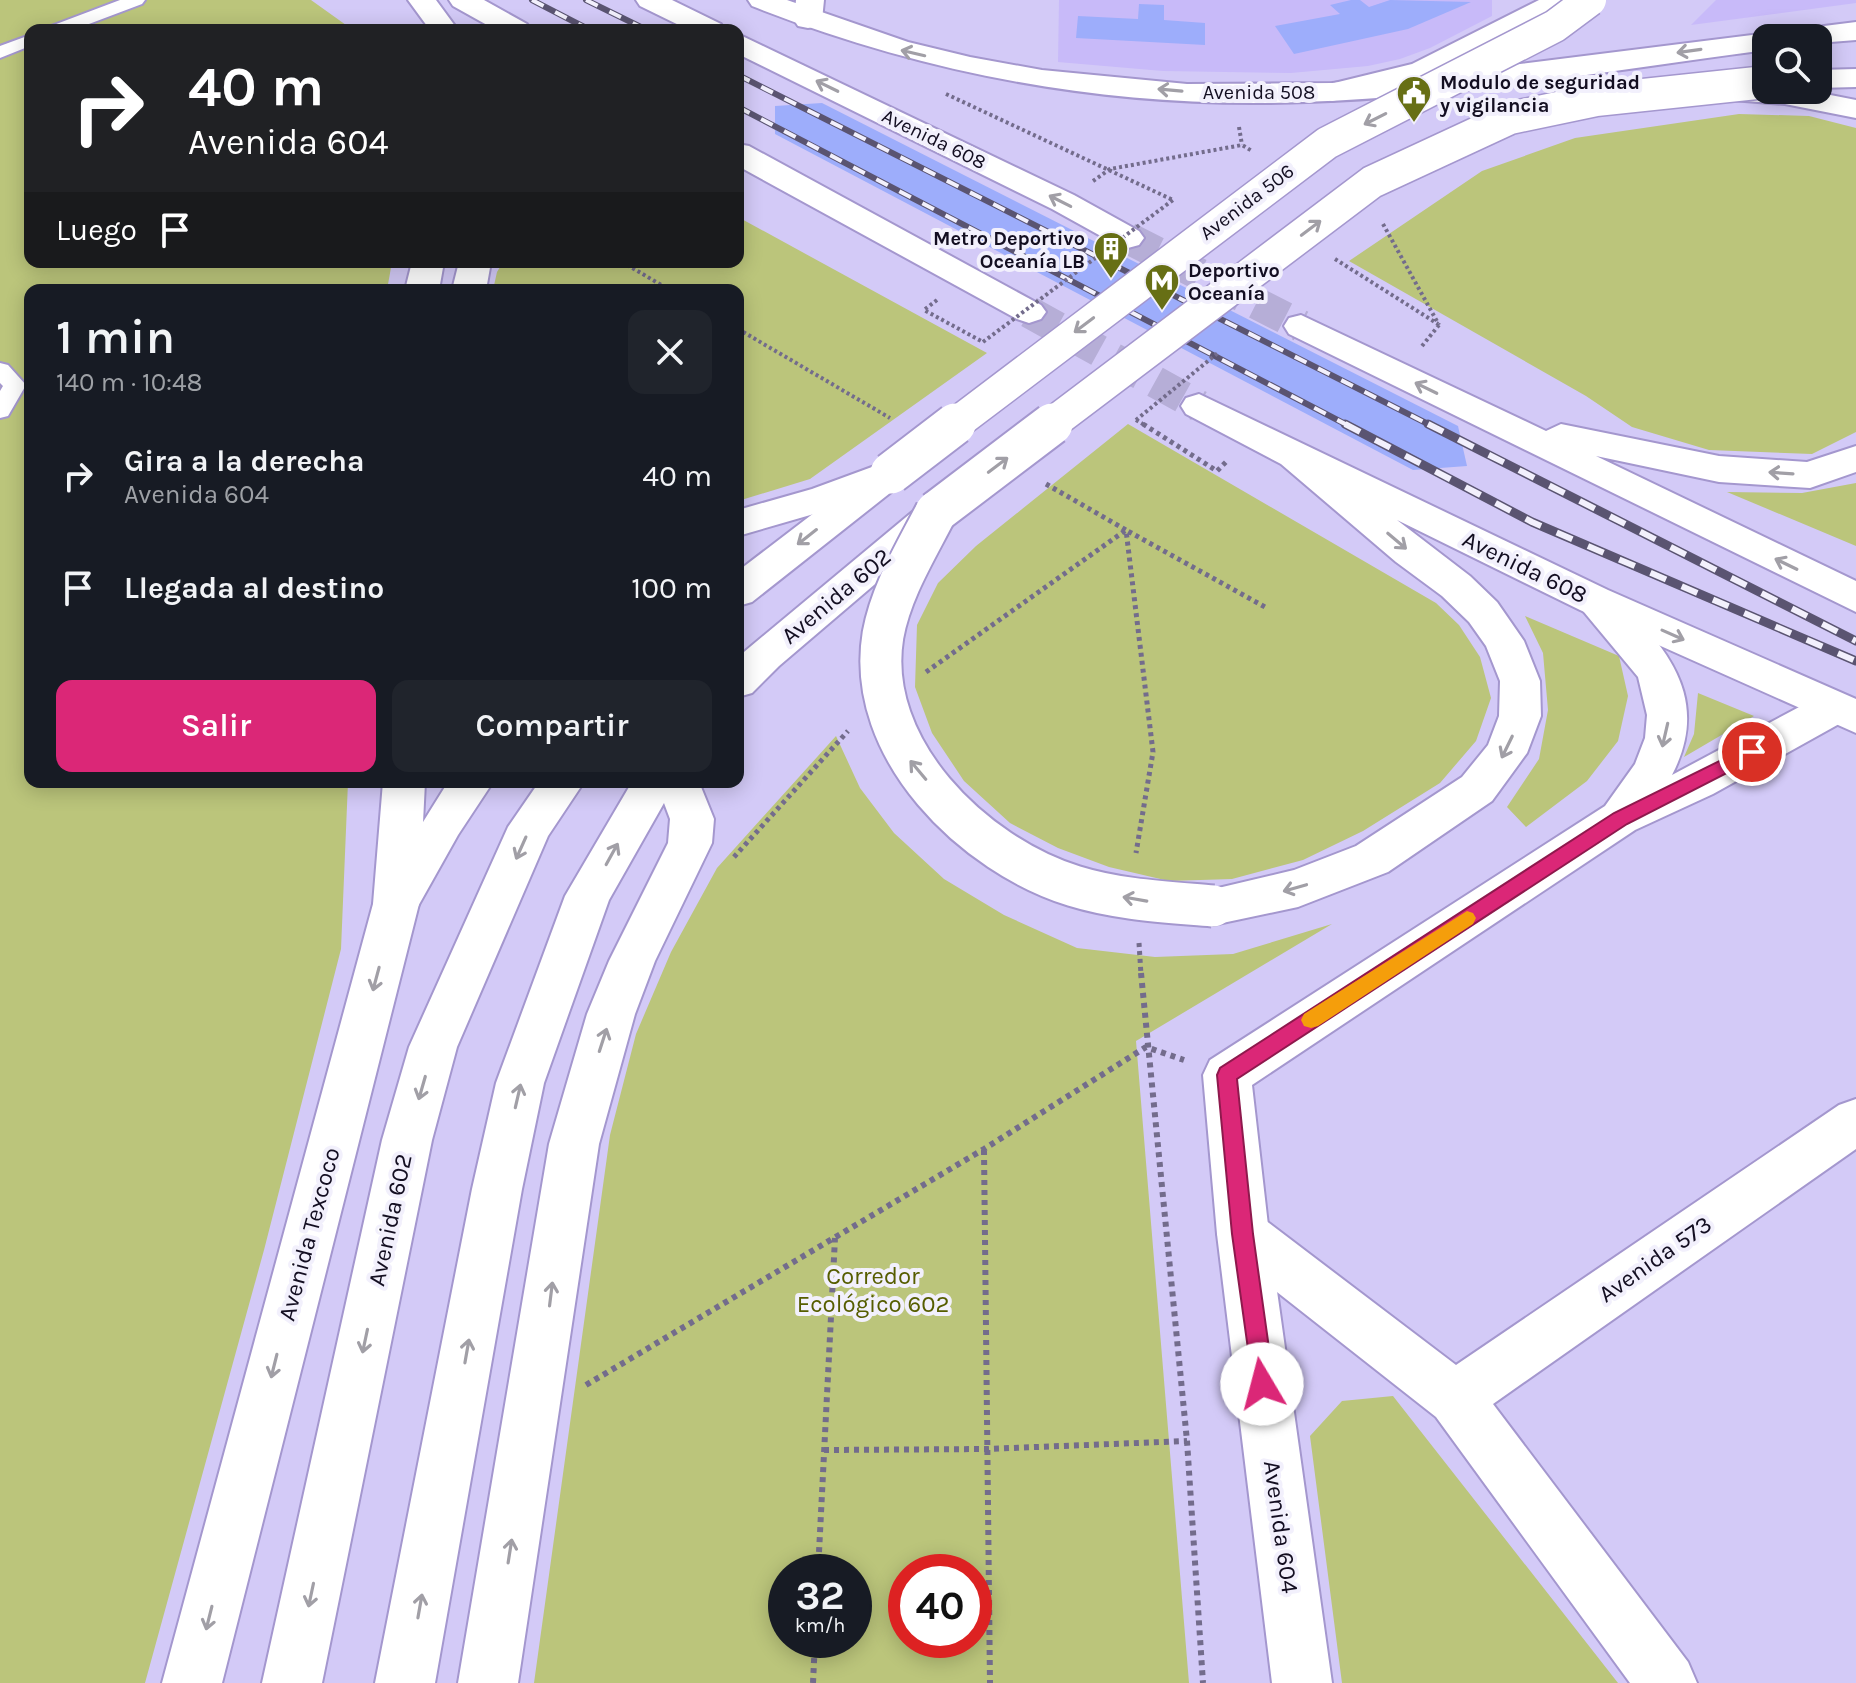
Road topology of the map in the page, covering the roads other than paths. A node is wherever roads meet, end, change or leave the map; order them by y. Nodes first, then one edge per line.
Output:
1 (136, 0) edge
2 (422, 0) edge
3 (463, 0) edge
4 (650, 0) edge
5 (762, 0) edge
6 (1555, 0) edge
7 (1590, 0) edge
8 (809, 10) edge
9 (73, 24) edge
10 (440, 24) edge
11 (506, 24) edge
12 (699, 24) edge
13 (1856, 31) edge
14 (1832, 33) edge
15 (24, 42) edge
16 (1752, 43) edge
17 (744, 46) edge
18 (0, 52) edge
19 (1856, 78) edge
20 (1832, 79) edge
21 (1752, 83) edge
22 (1678, 90) junction
23 (1332, 92) junction
24 (1856, 109) edge
25 (744, 156) edge
26 (744, 184) edge
27 (859, 221) junction
28 (1128, 238) tunnel mouth
29 (1029, 312) tunnel mouth
30 (1301, 326) tunnel mouth
31 (0, 370) edge
32 (1199, 406) tunnel mouth
33 (0, 411) edge
34 (1496, 423) junction
35 (1294, 455) junction
36 (1856, 458) edge
37 (891, 473) junction
38 (936, 512) junction
39 (744, 521) edge
40 (744, 587) edge
41 (1856, 598) edge
42 (1594, 600) junction
43 (744, 676) edge
44 (1844, 712) edge
45 (404, 788) edge
46 (468, 788) edge
47 (559, 788) edge
48 (651, 788) edge
49 (680, 788) edge
50 (1620, 818) junction
51 (396, 904) junction
52 (1856, 1121) edge
53 (1243, 1234) junction
54 (1455, 1398) junction
55 (192, 1683) edge
56 (292, 1683) edge
57 (405, 1683) edge
58 (488, 1683) edge
59 (1302, 1683) edge
60 (1667, 1683) edge

1 - 9 lane
2 - 10 main road
3 - 11 main road
4 - 12 main road
5 - 8 main road, Avenida 508
6 - 23 main road
7 -> 37 main road, Avenida 506, bridge
23 -> 8 main road, Avenida 508
13 - 14 main road
15 - 18 lane
16 -> 23 main road, Avenida 508
28 -> 17 main road, Avenida 608
19 - 20 main road
21 - 22 main road, bridge
22 - 24 main road, bridge
38 -> 22 main road, bridge
25 - 27 main road
26 - 27 main road
27 - 29 main road
34 -> 30 main road
31 - 33 lane
32 - 35 main road, Avenida 608
36 -> 34 main road
41 -> 34 main road
35 -> 38 main road, bridge
35 - 42 main road, Avenida 608
37 - 39 main road
37 -> 40 main road
38 - 43 main road, Avenida 602
42 -> 44 main road, Avenida 608
42 -> 50 main road, Avenida 604
44 - 50 main road, Avenida 604
45 - 51 main road, Avenida Texcoco
46 - 51 main road
47 -> 56 main road, Avenida 602
57 -> 48 main road
58 -> 49 main road
50 - 53 main road, Avenida 604
51 -> 55 main road, Avenida Texcoco
52 - 54 main road, Avenida 573
53 - 54 main road
53 - 59 main road, Avenida 604
54 - 60 main road

